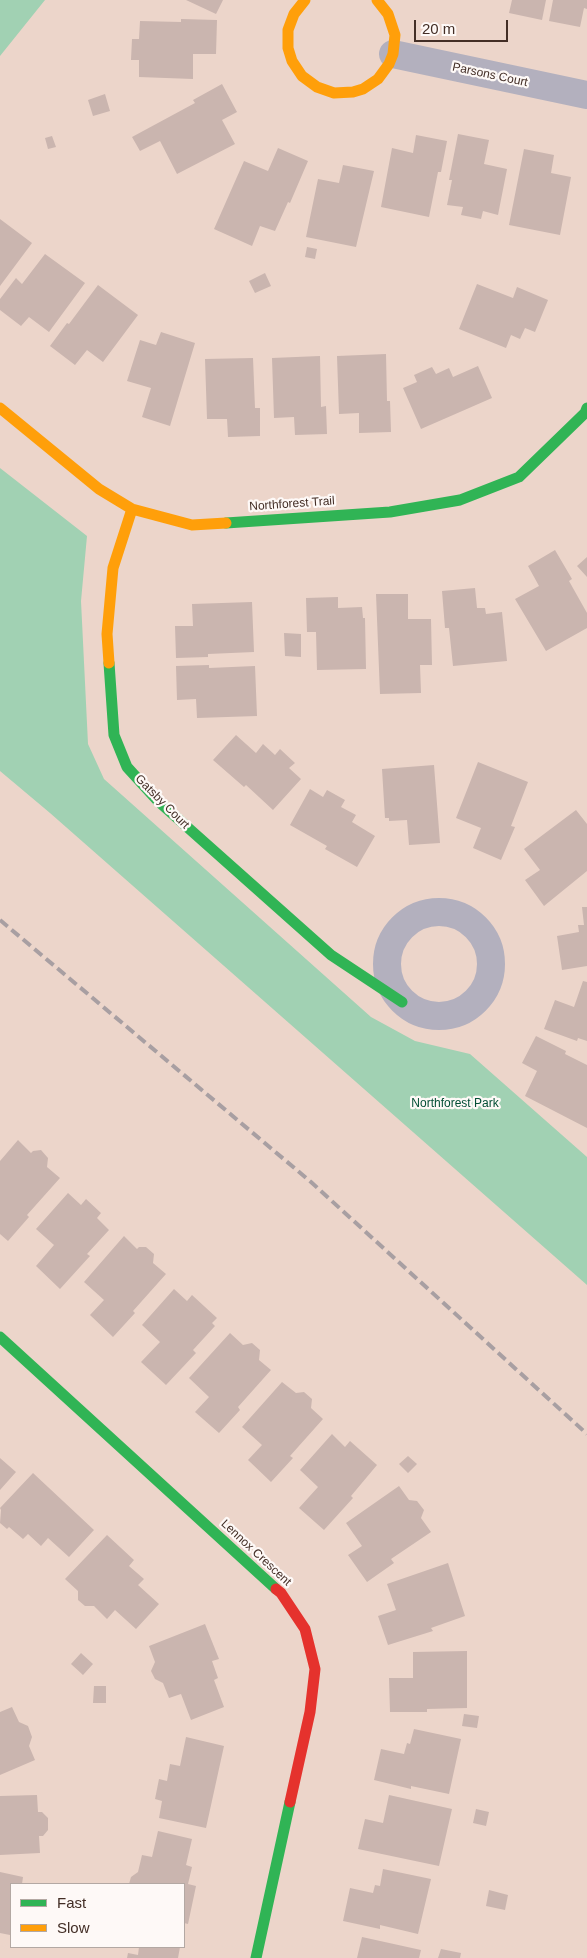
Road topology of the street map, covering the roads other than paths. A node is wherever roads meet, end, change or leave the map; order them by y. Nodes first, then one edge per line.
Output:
1 (305, 0) edge
2 (376, 0) edge
3 (393, 54) junction
4 (587, 95) edge
5 (0, 408) edge
6 (587, 408) edge
7 (132, 509) junction
8 (402, 1002) dead end
9 (0, 1336) edge
10 (256, 1958) edge

1 - 3 street
2 - 3 street
3 - 4 street, Parsons Court
5 - 7 street, Northforest Trail
6 - 7 street, Northforest Trail
7 - 8 street, Gatsby Court
9 - 10 street, Lennox Crescent

